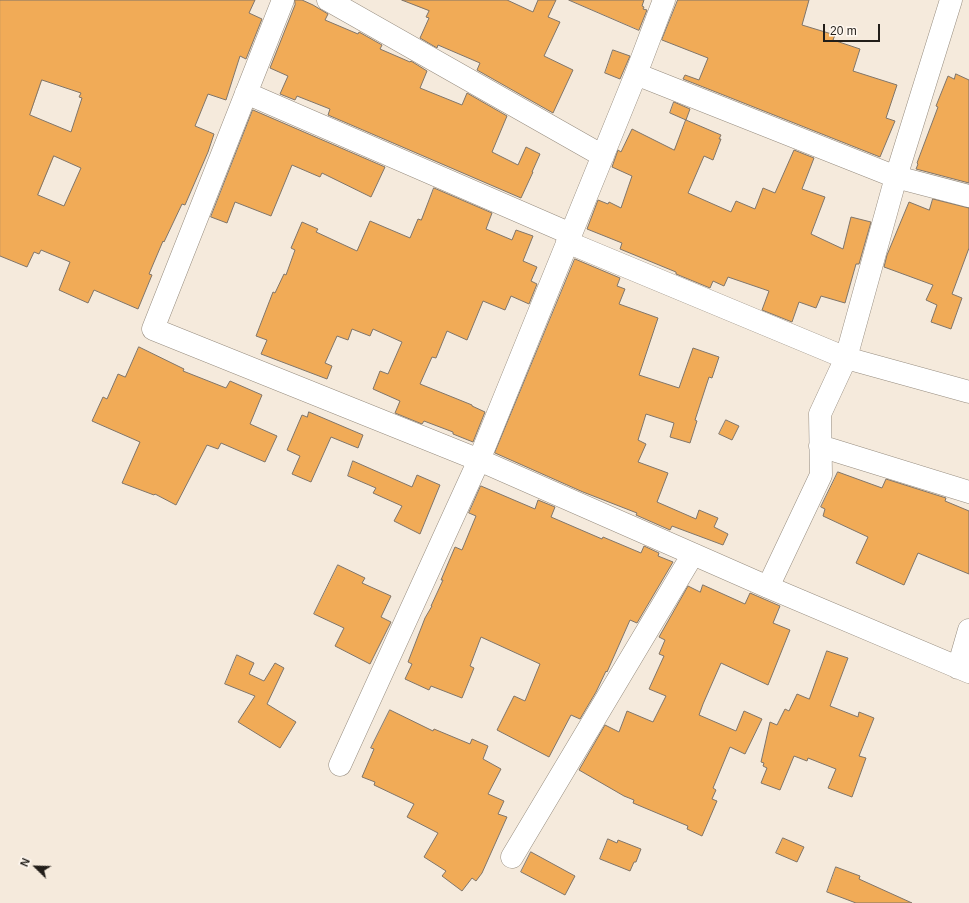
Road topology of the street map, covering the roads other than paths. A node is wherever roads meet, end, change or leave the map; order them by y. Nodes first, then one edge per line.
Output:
1 (283, 0) edge
2 (328, 0) edge
3 (664, 0) edge
4 (951, 0) edge
5 (636, 74) junction
6 (246, 93) junction
7 (602, 156) junction
8 (896, 177) junction
9 (969, 196) edge
10 (569, 238) junction
11 (846, 358) junction
12 (969, 392) edge
13 (820, 446) junction
14 (479, 460) junction
15 (969, 492) edge
16 (693, 554) junction
17 (768, 587) junction
18 (969, 630) edge
19 (964, 670) edge
20 (340, 765) dead end
21 (512, 856) dead end

1 - 6 street
2 - 7 street
3 - 5 street
4 - 8 street
5 - 7 street
5 - 8 street
6 - 10 street
6 - 14 street
7 - 10 street
8 - 9 street
8 - 11 street
10 - 11 street
10 - 14 street
11 - 12 street
11 - 13 street
13 - 15 street
13 - 17 street
14 - 16 street
14 - 20 street
16 - 17 street
16 - 21 street
17 - 19 street
18 - 19 street

